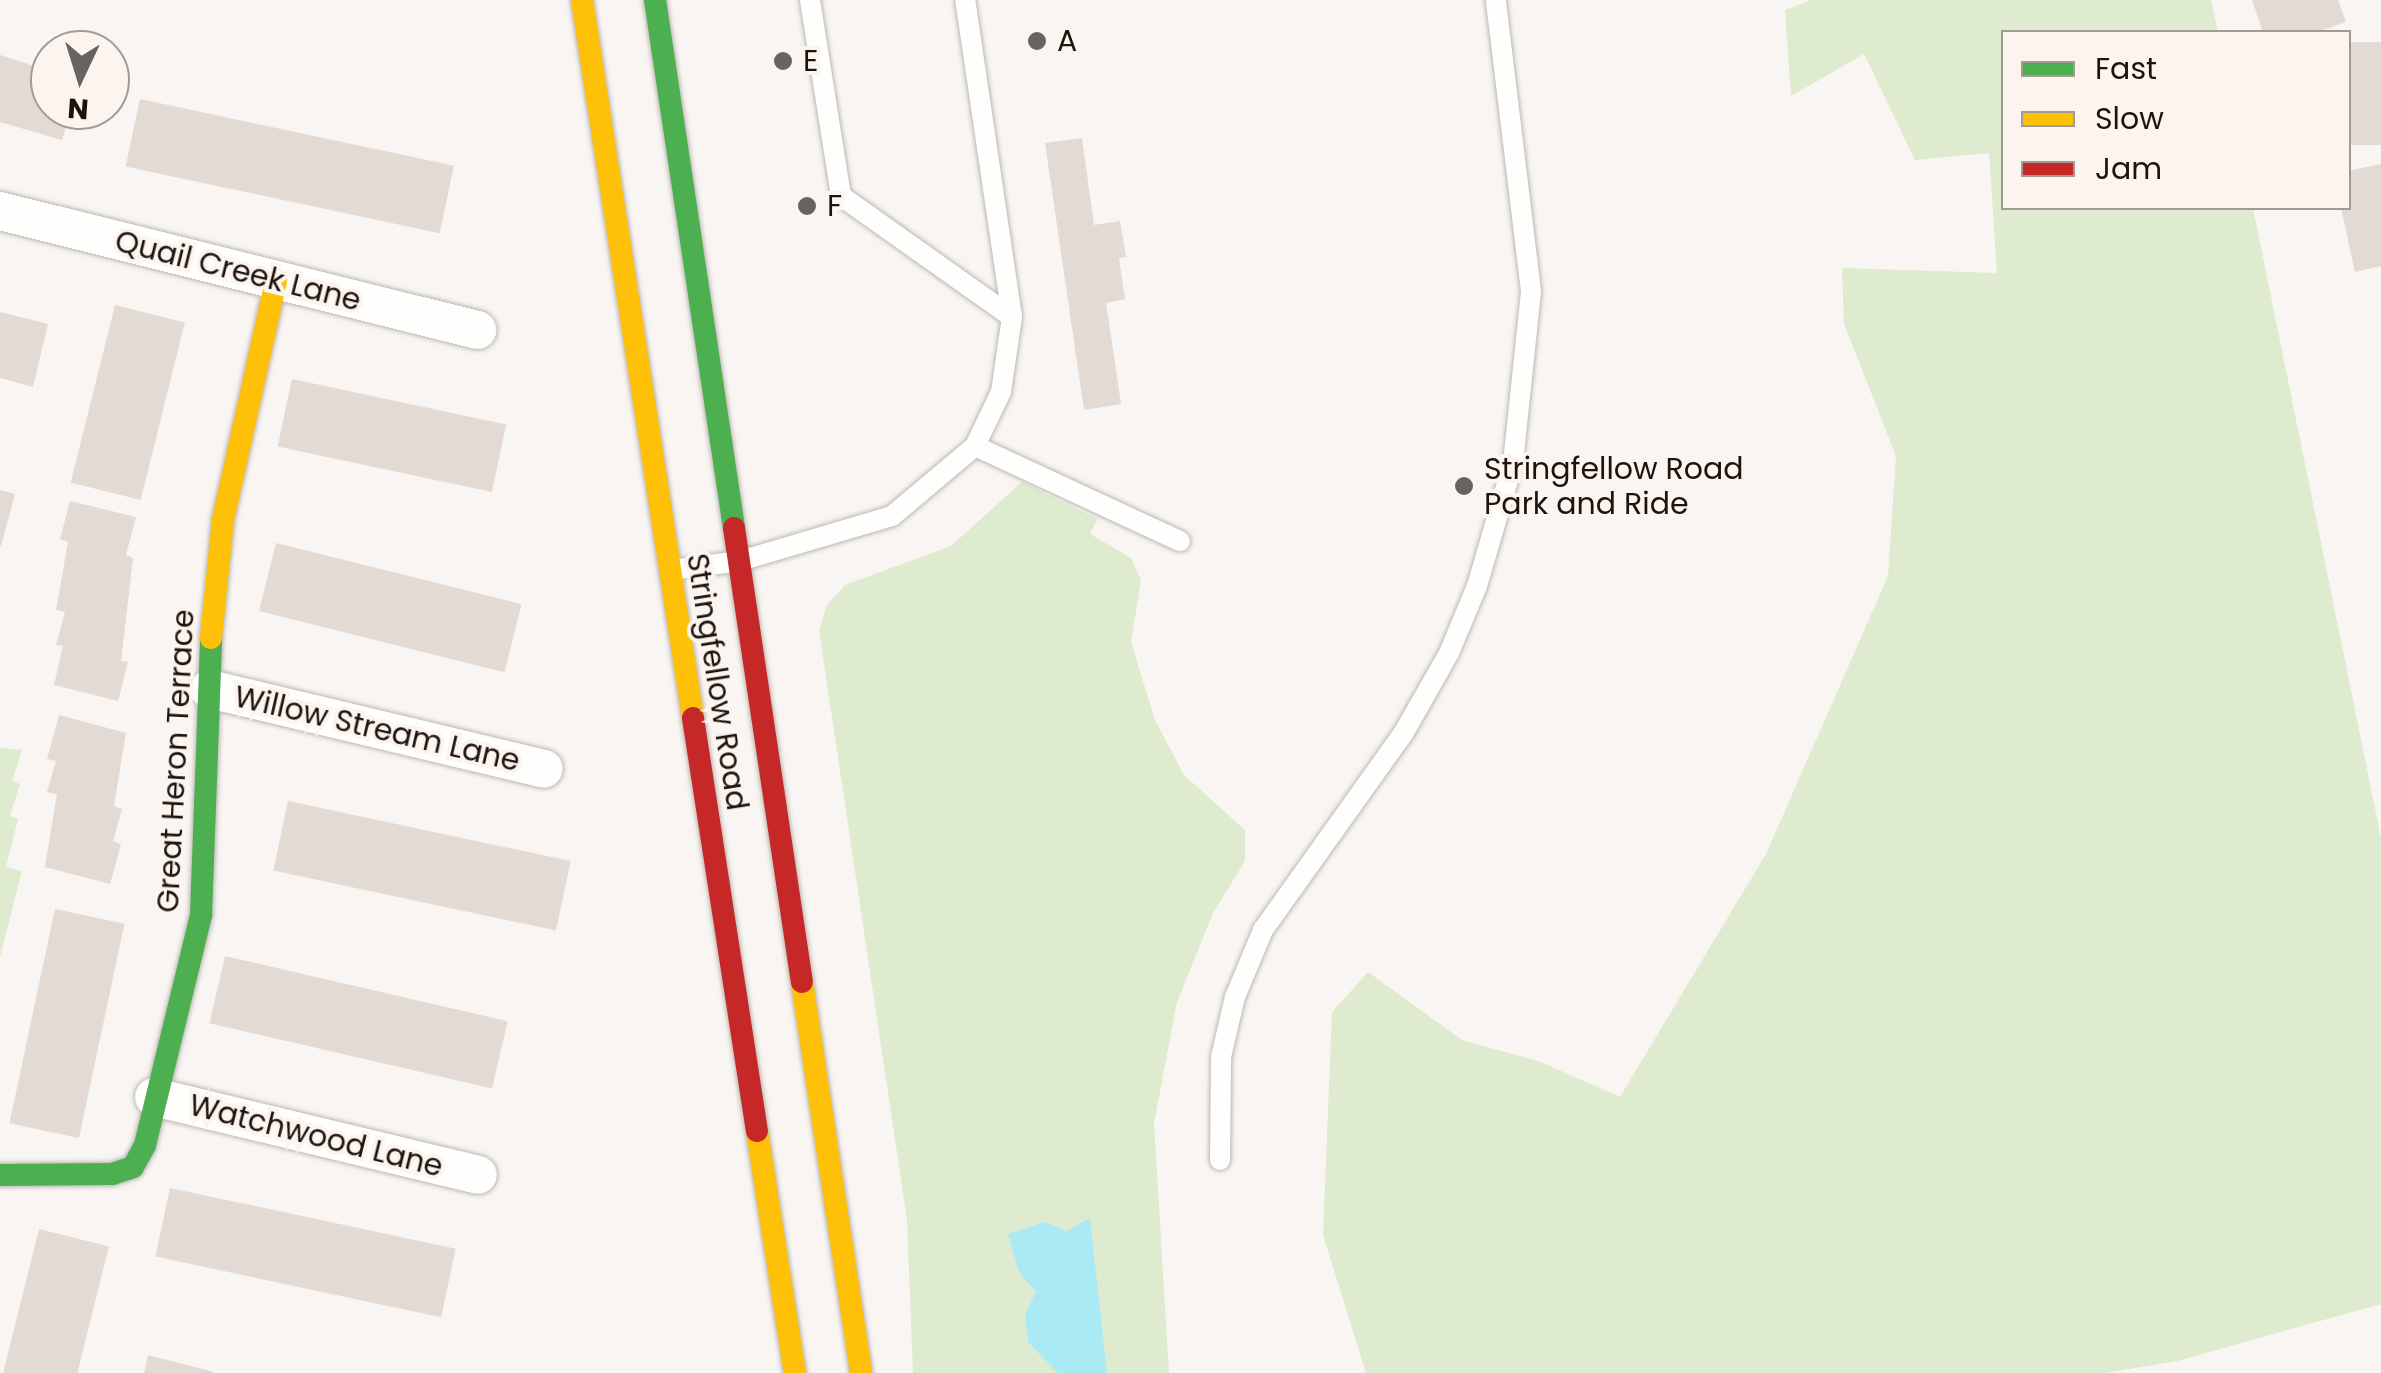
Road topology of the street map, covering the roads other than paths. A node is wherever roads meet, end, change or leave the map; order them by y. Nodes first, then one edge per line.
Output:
1 (582, 0) edge
2 (655, 0) edge
3 (810, 0) edge
4 (964, 0) edge
5 (1496, 0) edge
6 (0, 211) edge
7 (276, 280) junction
8 (1012, 317) junction
9 (477, 330) dead end
10 (975, 446) junction
11 (1180, 540) dead end
12 (740, 561) junction
13 (670, 570) junction
14 (209, 689) junction
15 (544, 769) dead end
16 (154, 1096) junction
17 (1220, 1160) dead end
18 (0, 1175) edge
19 (478, 1175) dead end
20 (795, 1373) edge
21 (861, 1373) edge

1 - 13 main road, Stringfellow Road
2 - 12 main road, Stringfellow Road
3 - 8 lane
4 - 8 lane
5 - 17 lane
6 - 7 street, Quail Creek Lane
7 - 9 street, Quail Creek Lane
7 - 14 main road, Great Heron Terrace
8 - 10 lane
10 - 11 lane
10 - 12 lane
12 - 13 lane
12 - 21 main road, Stringfellow Road
13 - 20 main road, Stringfellow Road
14 - 15 street, Willow Stream Lane
14 - 16 main road, Great Heron Terrace
16 - 18 main road, Great Heron Terrace
16 - 19 street, Watchwood Lane

